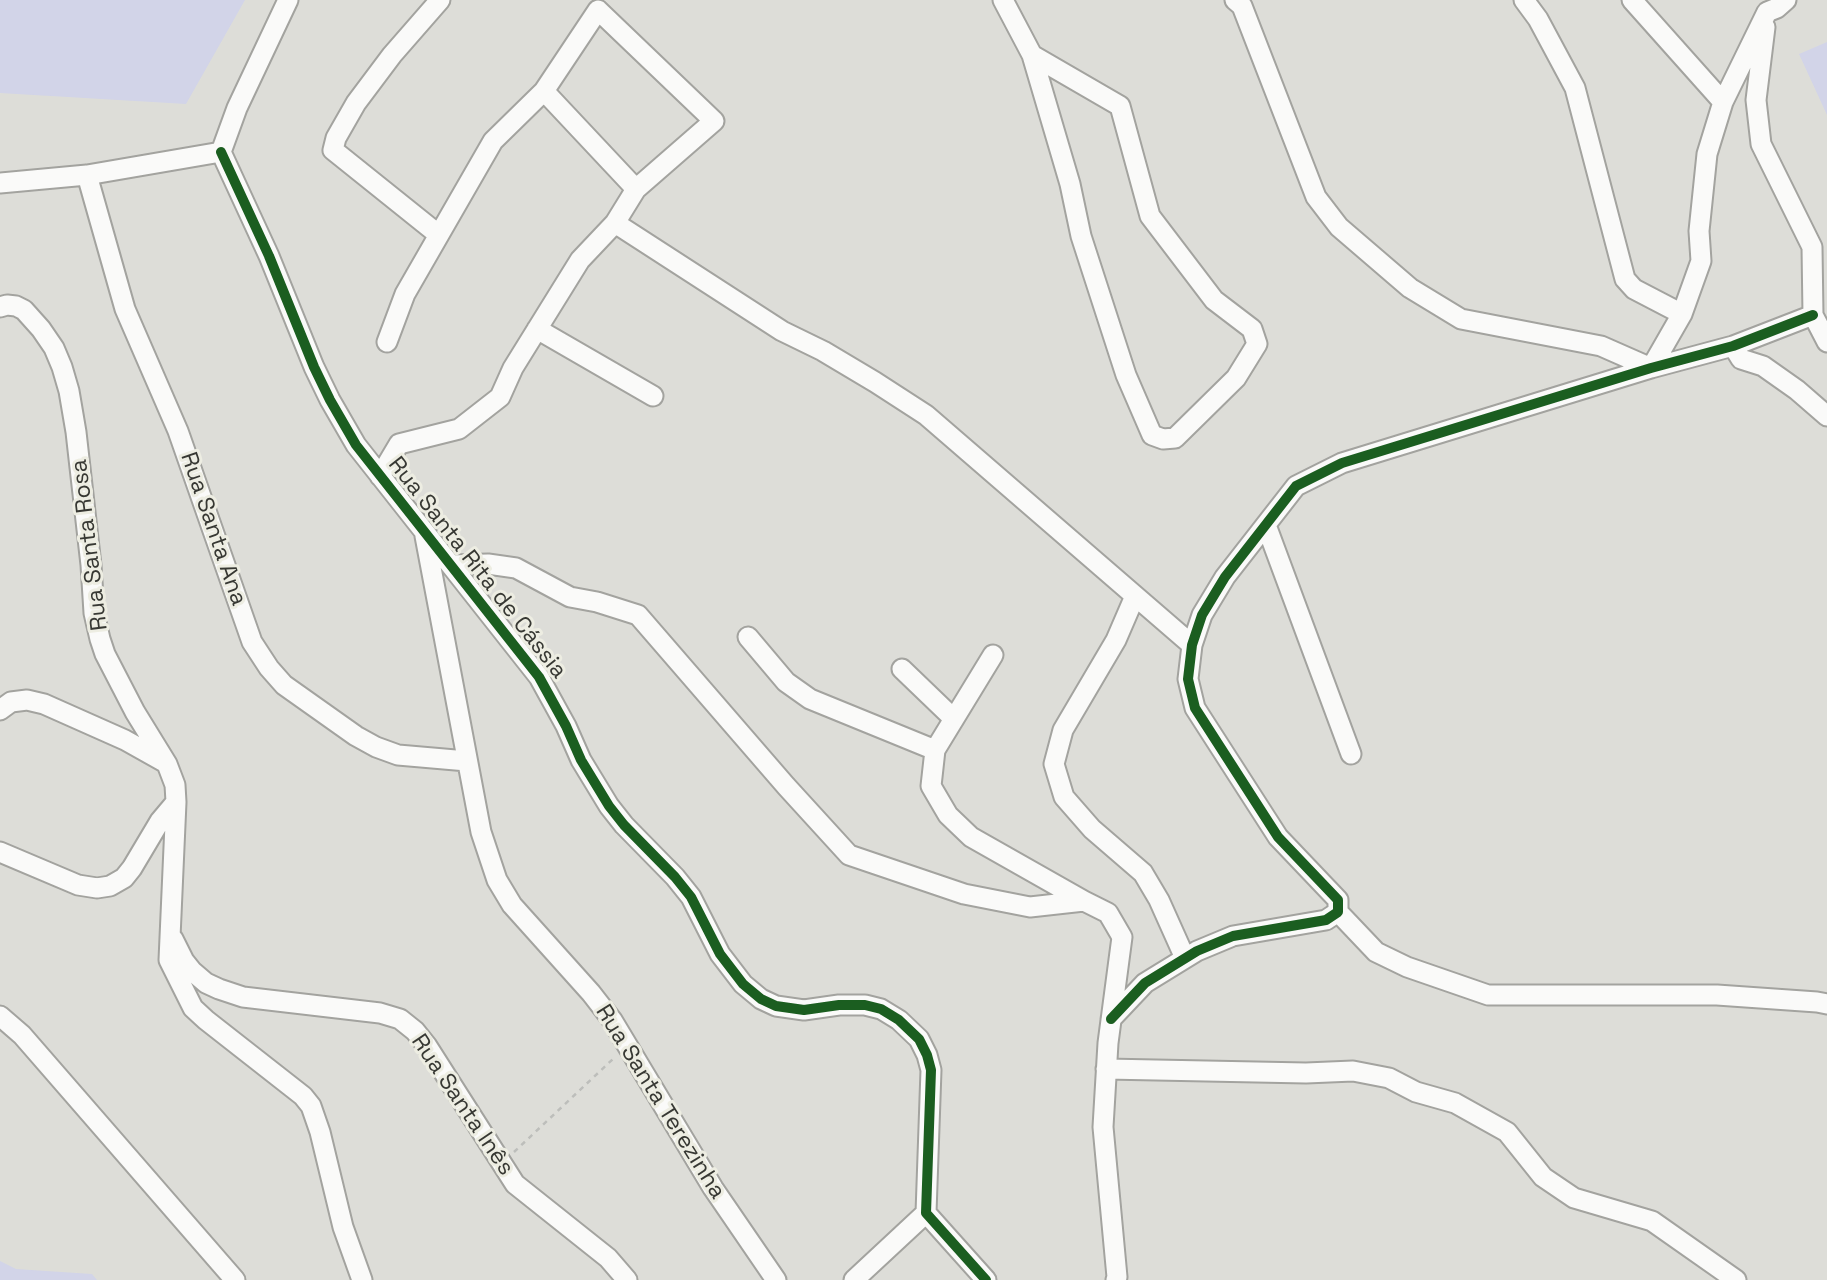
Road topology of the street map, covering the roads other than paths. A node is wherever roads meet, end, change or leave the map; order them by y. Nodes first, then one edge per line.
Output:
1 (288, 0) edge
2 (440, 0) edge
3 (1003, 0) edge
4 (1235, 0) edge
5 (1524, 0) edge
6 (1632, 0) edge
7 (1786, 0) edge
8 (603, 5) edge
9 (1768, 6) edge
10 (1032, 55) junction
11 (544, 92) junction
12 (1723, 102) junction
13 (221, 152) junction
14 (87, 174) junction
15 (0, 183) edge
16 (636, 189) junction
17 (615, 223) junction
18 (439, 236) junction
19 (0, 307) edge
20 (1682, 314) junction
21 (1814, 315) junction
22 (537, 329) junction
23 (387, 342) dead end
24 (1827, 342) edge
25 (1733, 346) junction
26 (1651, 368) junction
27 (653, 396) dead end
28 (1827, 416) edge
29 (380, 476) junction
30 (1266, 525) junction
31 (425, 531) junction
32 (451, 565) junction
33 (1135, 596) junction
34 (748, 637) dead end
35 (1192, 645) junction
36 (993, 654) dead end
37 (902, 669) dead end
38 (0, 710) edge
39 (954, 719) junction
40 (935, 750) junction
41 (1351, 754) dead end
42 (467, 761) junction
43 (167, 764) junction
44 (176, 802) junction
45 (0, 852) edge
46 (1084, 901) junction
47 (1338, 912) junction
48 (169, 931) junction
49 (1185, 958) junction
50 (1827, 1003) edge
51 (0, 1016) edge
52 (1111, 1019) junction
53 (1106, 1069) junction
54 (926, 1213) junction
55 (235, 1280) edge
56 (362, 1280) edge
57 (627, 1280) edge
58 (776, 1280) edge
59 (854, 1280) edge
60 (986, 1280) edge
61 (1116, 1280) edge
62 (1736, 1280) edge

1 - 13 street
2 - 18 street
3 - 10 street
4 - 26 street
5 - 20 street
6 - 12 street
7 - 9 street
8 - 11 street
8 - 16 street
9 - 12 street
9 - 21 street
10 - 10 street
11 - 16 street
11 - 18 street
12 - 20 street
13 - 14 street
13 - 29 street, Rua Santa Rita de Cássia
14 - 15 street
14 - 42 street, Rua Santa Ana
16 - 17 street
17 - 22 street
17 - 33 street
18 - 23 street
19 - 43 street, Rua Santa Rosa
20 - 26 street
21 - 24 street
21 - 25 street
22 - 27 street
22 - 29 street
25 - 26 street
25 - 28 street
26 - 30 street
29 - 31 street, Rua Santa Rita de Cássia
30 - 35 street
30 - 41 street
31 - 32 street, Rua Santa Rita de Cássia
31 - 42 street, Rua Santa Terezinha
32 - 46 street
32 - 54 street, Rua Santa Rita de Cássia
33 - 35 street
33 - 49 street
34 - 40 street
35 - 47 street
36 - 39 street
37 - 39 street
38 - 43 street
39 - 40 street
40 - 46 street
42 - 58 street, Rua Santa Terezinha
43 - 44 street, Rua Santa Rosa
44 - 45 street
44 - 48 street, Rua Santa Rosa
46 - 52 street
47 - 49 street
47 - 50 street
48 - 56 street, Rua Santa Rosa
48 - 57 street, Rua Santa Inês
49 - 52 street
51 - 55 street
52 - 53 street
53 - 61 street
53 - 62 street
54 - 59 street
54 - 60 street

